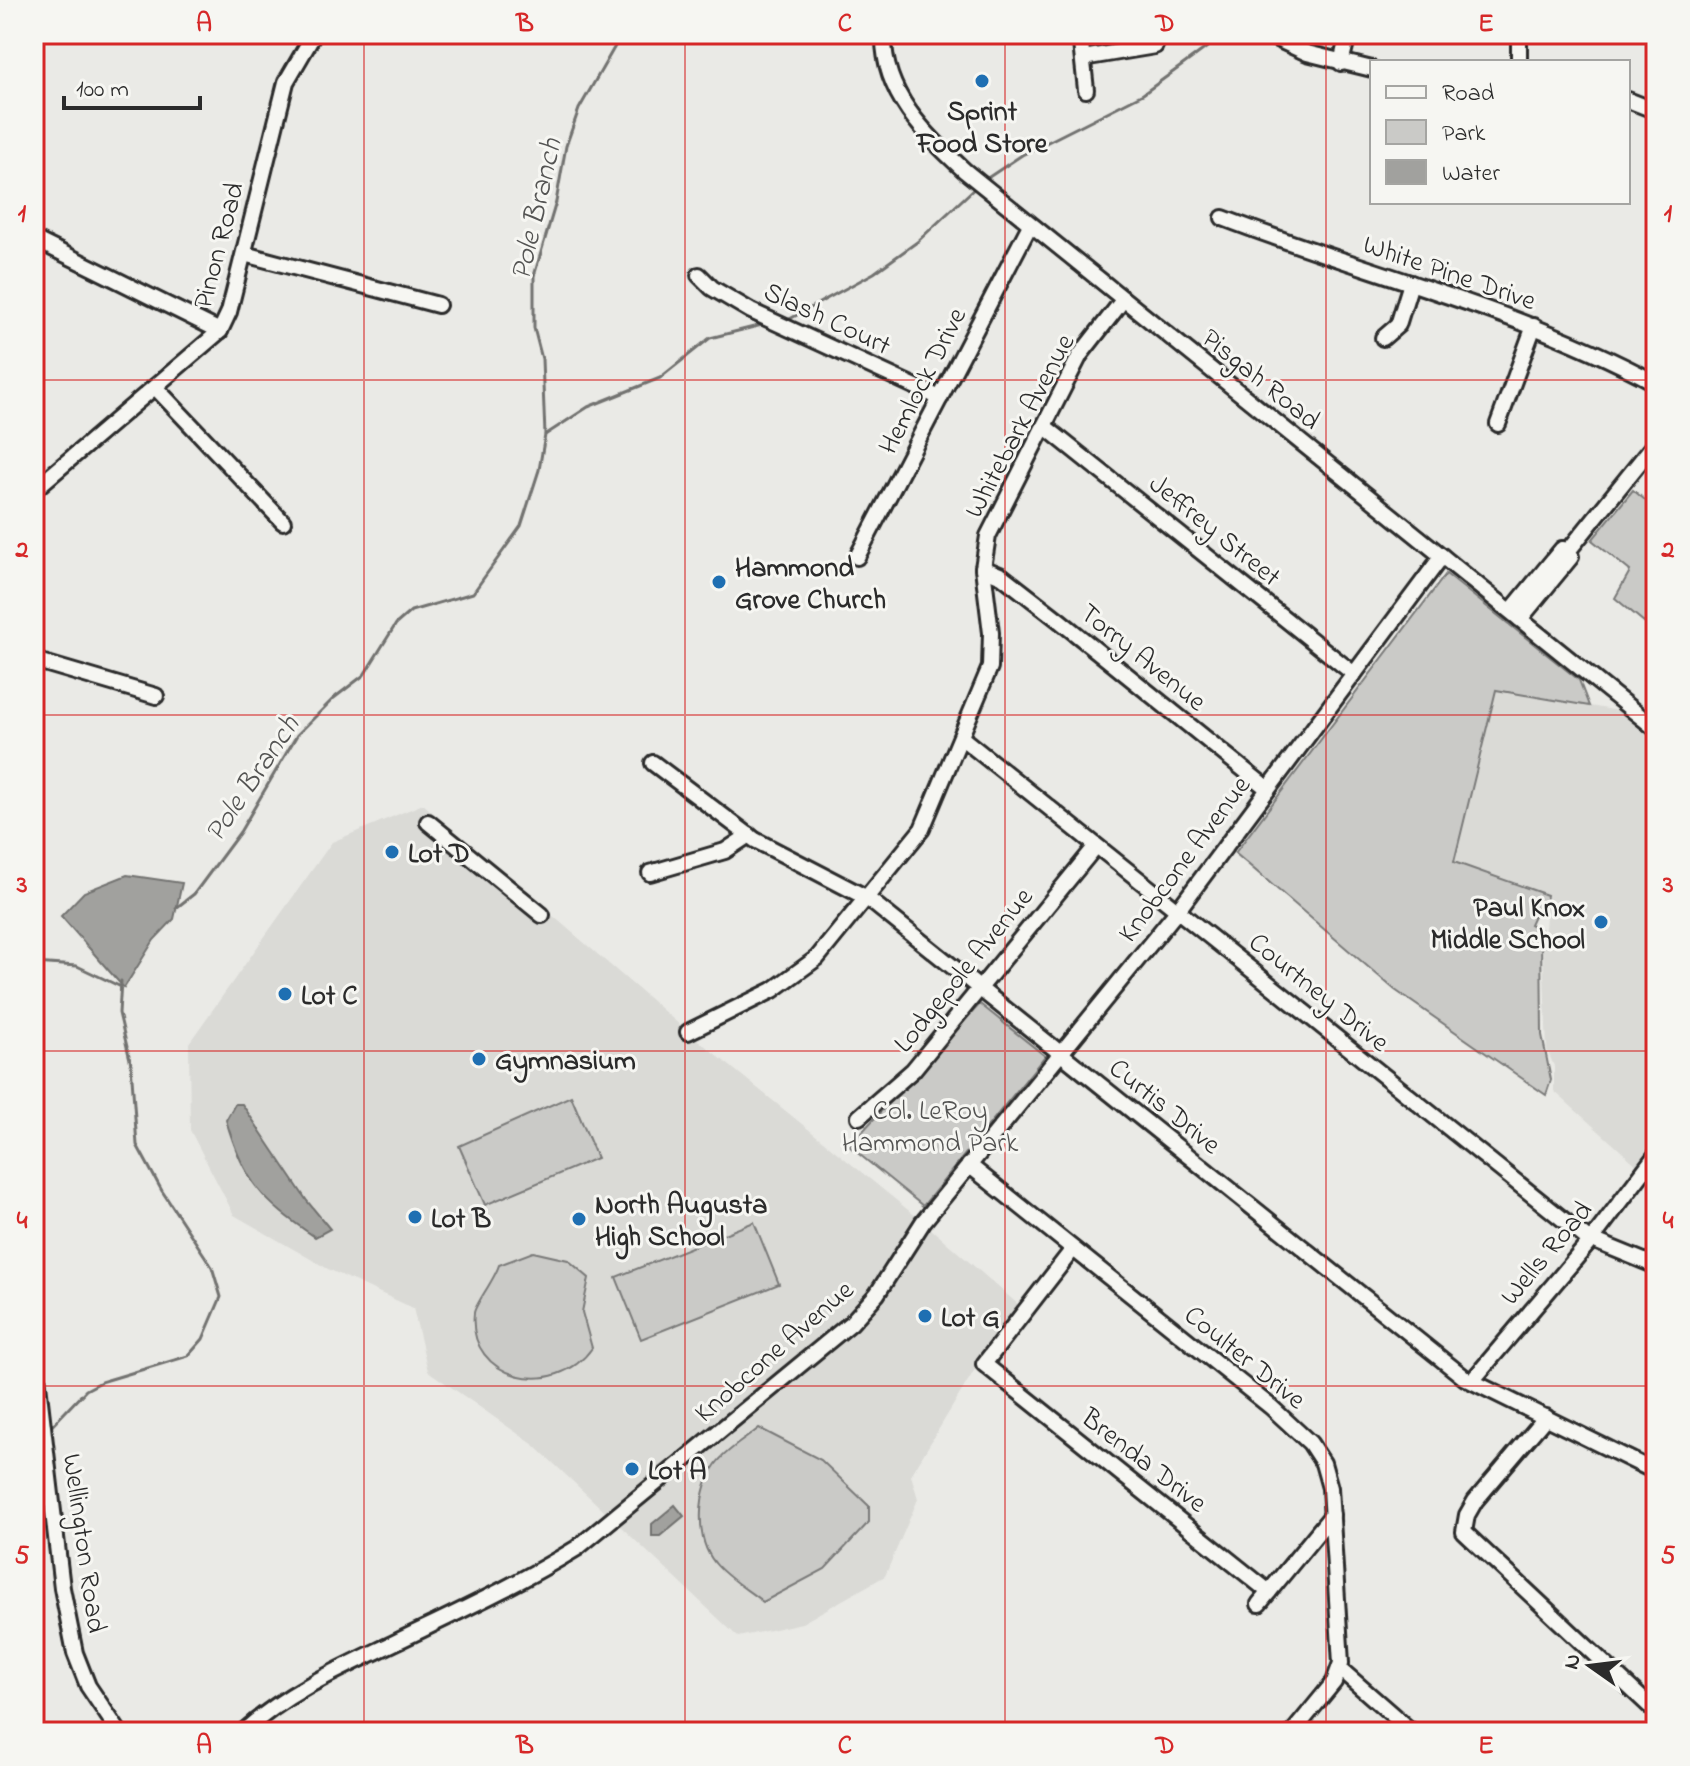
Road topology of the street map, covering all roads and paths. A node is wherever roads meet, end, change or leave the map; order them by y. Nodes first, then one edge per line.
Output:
1 (314, 34) edge
2 (884, 34) edge
3 (1080, 34) edge
4 (1266, 34) edge
5 (1348, 34) edge
6 (1519, 34) edge
7 (1155, 46) dead end
8 (1083, 58) junction
9 (1519, 60) edge
10 (1341, 63) junction
11 (1370, 69) edge
12 (1086, 90) dead end
13 (1630, 101) edge
14 (1656, 111) edge
15 (1223, 218) dead end
16 (1030, 225) junction
17 (34, 239) edge
18 (244, 254) junction
19 (699, 275) dead end
20 (1411, 283) junction
21 (1123, 300) junction
22 (438, 305) dead end
23 (1534, 326) junction
24 (220, 331) junction
25 (1383, 338) dead end
26 (1656, 383) edge
27 (155, 387) junction
28 (940, 398) junction
29 (1498, 424) dead end
30 (1044, 426) junction
31 (1656, 442) edge
32 (34, 490) edge
33 (283, 522) dead end
34 (1442, 556) junction
35 (857, 557) dead end
36 (983, 568) junction
37 (1516, 615) junction
38 (34, 660) edge
39 (1354, 674) junction
40 (156, 696) dead end
41 (1656, 729) edge
42 (962, 738) junction
43 (653, 763) dead end
44 (1268, 789) junction
45 (428, 822) dead end
46 (749, 835) junction
47 (1096, 846) junction
48 (650, 873) dead end
49 (867, 898) junction
50 (1178, 910) junction
51 (542, 915) dead end
52 (981, 988) junction
53 (688, 1032) dead end
54 (1060, 1051) junction
55 (859, 1117) dead end
56 (1656, 1155) edge
57 (969, 1165) junction
58 (1593, 1238) junction
59 (1073, 1249) junction
60 (1656, 1266) edge
61 (34, 1350) edge
62 (1472, 1381) junction
63 (1546, 1417) junction
64 (1656, 1472) edge
65 (1332, 1515) junction
66 (1269, 1592) junction
67 (1259, 1604) dead end
68 (1340, 1669) junction
69 (1656, 1712) edge
70 (119, 1732) edge
71 (243, 1732) edge
72 (1293, 1732) edge
73 (1412, 1732) edge

1 - 18 street, Pinon Road
2 - 16 street, Pisgah Road
3 - 8 street
4 - 10 street
5 - 10 street
6 - 9 street
7 - 8 street
8 - 12 street
10 - 11 street
13 - 14 street
15 - 20 street, White Pine Drive
16 - 21 street, Pisgah Road
16 - 28 street, Hemlock Drive
17 - 24 street
18 - 22 street
18 - 24 street, Pinon Road
19 - 28 street, Slash Court
20 - 23 street, White Pine Drive
20 - 25 street
21 - 30 street, Whitebark Avenue
21 - 34 street, Pisgah Road
23 - 26 street, White Pine Drive
23 - 29 street
24 - 27 street, Pinon Road
27 - 32 street, Pinon Road
27 - 33 street
28 - 35 street, Hemlock Drive
30 - 36 street, Whitebark Avenue
30 - 39 street, Jeffrey Street
31 - 37 street
34 - 37 street, Pisgah Road
34 - 39 street, Knobcone Avenue
36 - 42 street, Whitebark Avenue
36 - 44 street, Torry Avenue
37 - 41 street, Pisgah Road
38 - 40 street
39 - 44 street, Knobcone Avenue
42 - 47 street, Courtney Drive
42 - 49 street, Whitebark Avenue
43 - 46 street, Curtis Drive
44 - 50 street, Knobcone Avenue
45 - 51 street
46 - 48 street
46 - 49 street, Curtis Drive
47 - 50 street, Courtney Drive
47 - 52 street, Lodgepole Avenue
49 - 52 street, Curtis Drive
49 - 53 street, Whitebark Avenue
50 - 54 street, Knobcone Avenue
50 - 58 street, Courtney Drive
52 - 54 street, Curtis Drive
52 - 55 street, Lodgepole Avenue
54 - 57 street, Knobcone Avenue
54 - 62 street, Curtis Drive
56 - 58 street, Wells Road
57 - 59 street, Coulter Drive
57 - 71 street, Knobcone Avenue
58 - 60 street, Courtney Drive
58 - 62 street, Wells Road
59 - 65 street, Coulter Drive
59 - 66 street, Brenda Drive
61 - 70 street, Wellington Road
62 - 63 street, Curtis Drive
63 - 64 street, Curtis Drive
63 - 69 street
65 - 66 street
65 - 68 street, Coulter Drive
66 - 67 street
68 - 72 street
68 - 73 street

